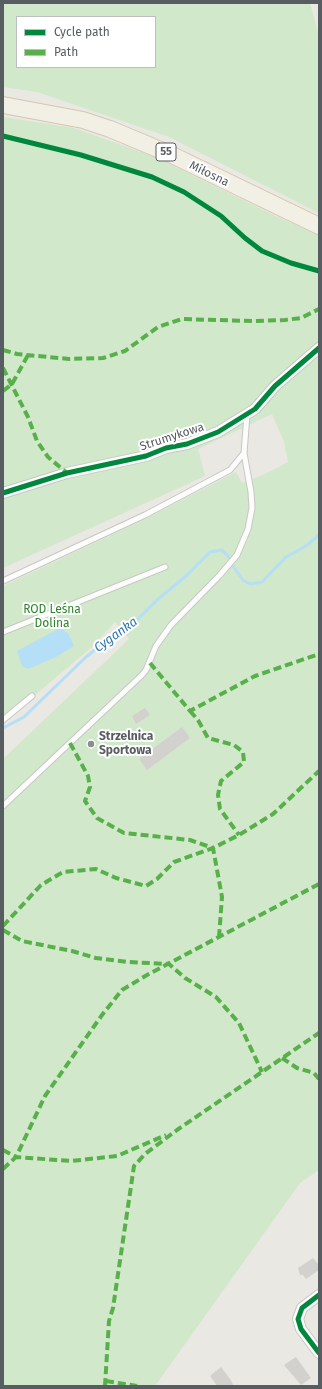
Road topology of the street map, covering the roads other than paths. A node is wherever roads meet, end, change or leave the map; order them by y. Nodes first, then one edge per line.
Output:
1 (3, 105) edge
2 (319, 226) edge
3 (319, 348) edge
4 (247, 415) junction
5 (244, 454) junction
6 (3, 493) edge
7 (165, 567) dead end
8 (3, 581) edge
9 (3, 632) edge
10 (32, 696) dead end
11 (3, 720) edge
12 (3, 806) edge
13 (319, 1295) edge
14 (319, 1353) edge

1 - 2 main road, Miłosna / 55
3 - 4 street, Strumykowa
4 - 5 lane
4 - 6 street, Strumykowa
5 - 8 lane
5 - 12 lane
7 - 9 lane
10 - 11 lane
13 - 14 street

